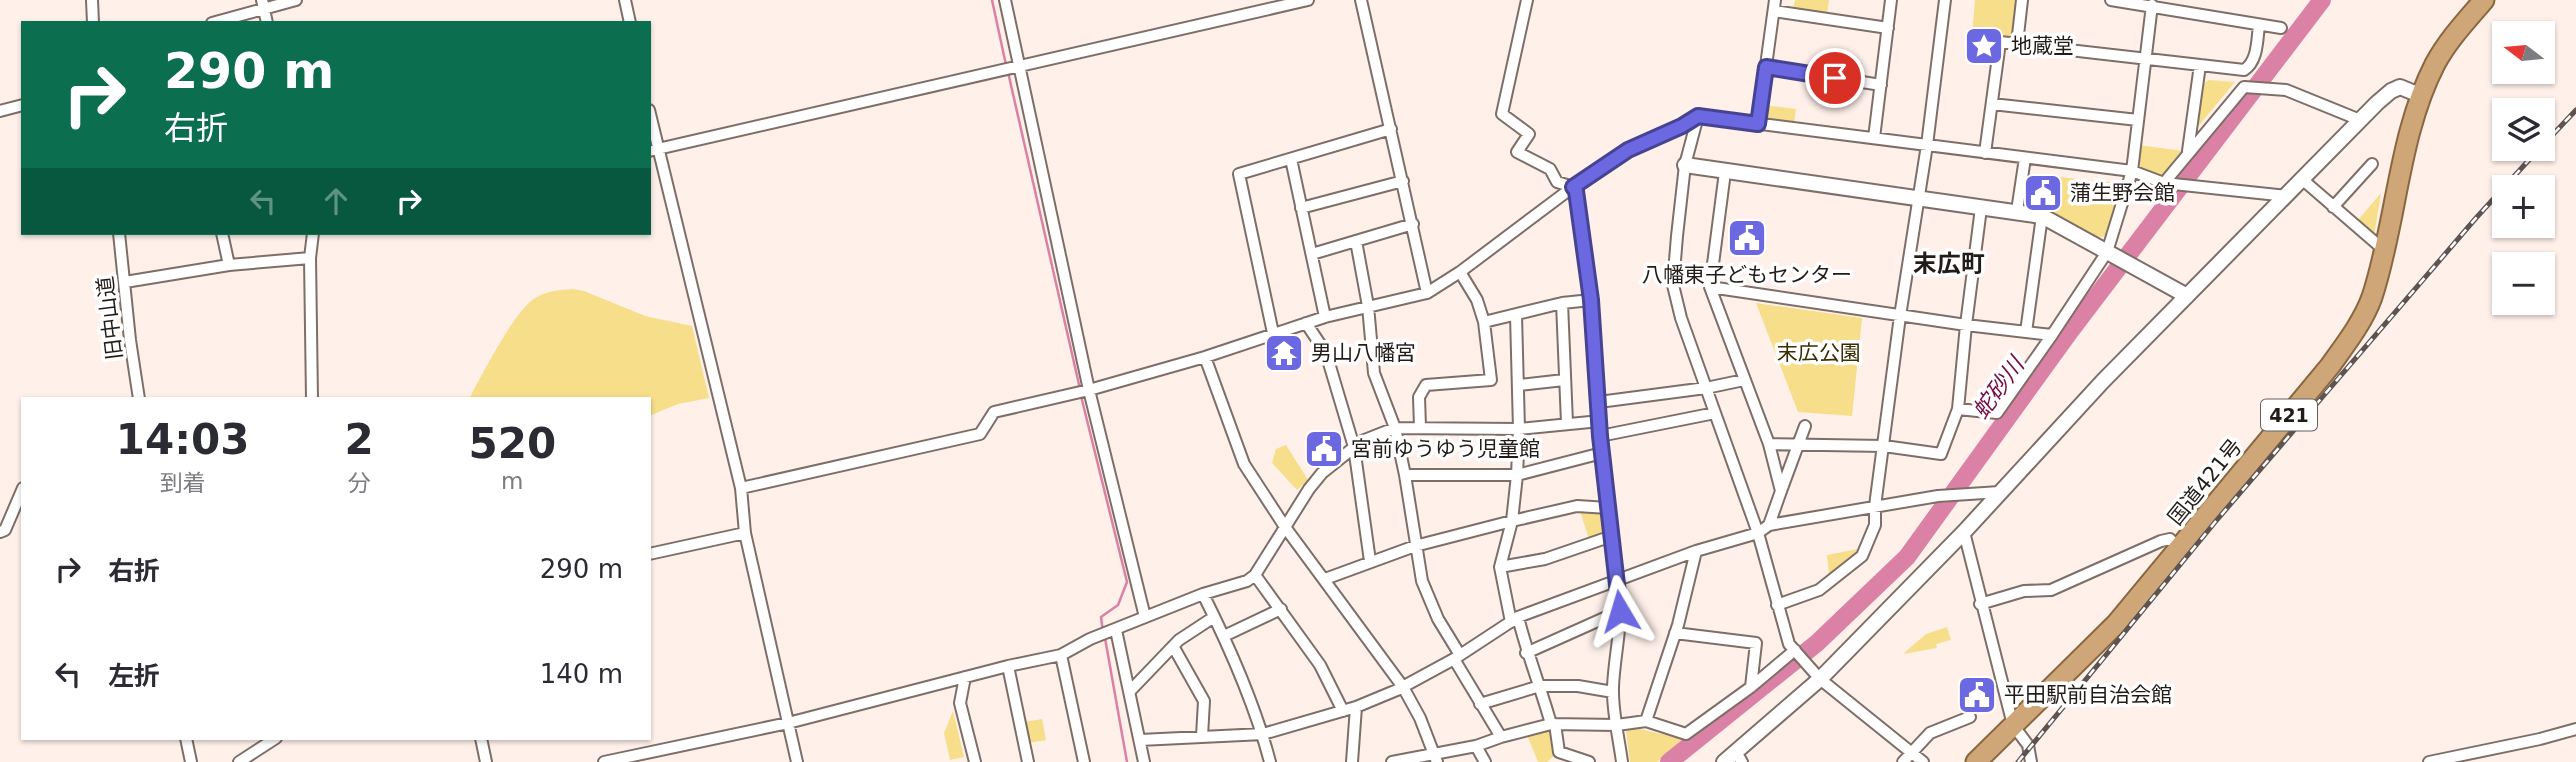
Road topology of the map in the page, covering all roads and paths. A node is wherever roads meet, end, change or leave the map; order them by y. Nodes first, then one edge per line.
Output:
1 (92, 0) edge
2 (296, 0) edge
3 (625, 0) edge
4 (1005, 0) edge
5 (1308, 0) edge
6 (1361, 0) edge
7 (1527, 0) edge
8 (1892, 0) edge
9 (1945, 0) edge
10 (2022, 0) edge
11 (2111, 0) edge
12 (2484, 0) edge
13 (262, 4) edge
14 (2152, 5) junction
15 (1775, 6) edge
16 (93, 21) edge
17 (217, 21) edge
18 (266, 21) edge
19 (630, 21) edge
20 (2259, 26) junction
21 (1888, 28) junction
22 (2281, 28) dead end
23 (2017, 44) junction
24 (2145, 59) junction
25 (2200, 65) junction
26 (1019, 66) junction
27 (1766, 67) junction
28 (1881, 85) junction
29 (2422, 96) junction
30 (1992, 104) junction
31 (21, 106) edge
32 (0, 111) edge
33 (1698, 116) junction
34 (2138, 120) junction
35 (2360, 120) junction
36 (1758, 124) junction
37 (651, 126) edge
38 (1391, 129) junction
39 (1874, 138) junction
40 (1927, 145) junction
41 (654, 150) edge
42 (2188, 151) junction
43 (1985, 152) junction
44 (2025, 158) junction
45 (1291, 159) junction
46 (2372, 164) dead end
47 (1685, 165) junction
48 (2132, 171) junction
49 (1725, 172) junction
50 (2302, 180) junction
51 (1403, 181) junction
52 (2164, 183) junction
53 (1573, 187) junction
54 (2287, 196) junction
55 (1918, 199) junction
56 (2333, 207) junction
57 (1301, 208) junction
58 (1981, 208) junction
59 (2017, 211) junction
60 (2042, 216) junction
61 (1413, 224) junction
62 (119, 235) edge
63 (222, 235) edge
64 (313, 235) edge
65 (1356, 241) junction
66 (2384, 250) junction
67 (2107, 252) junction
68 (1312, 254) junction
69 (310, 258) junction
70 (229, 265) junction
71 (1460, 272) junction
72 (125, 282) junction
73 (1710, 287) junction
74 (1427, 293) junction
75 (2187, 296) junction
76 (1591, 300) junction
77 (1562, 303) junction
78 (1368, 306) junction
79 (1516, 315) junction
80 (1900, 316) junction
81 (1325, 317) junction
82 (1483, 322) junction
83 (1306, 323) junction
84 (1966, 325) junction
85 (2026, 332) junction
86 (1273, 333) junction
87 (2052, 335) junction
88 (1205, 357) junction
89 (1564, 380) junction
90 (1744, 380) junction
91 (1519, 385) junction
92 (1706, 388) junction
93 (1089, 390) junction
94 (139, 397) edge
95 (312, 397) edge
96 (1599, 402) junction
97 (1958, 409) junction
98 (1715, 413) junction
99 (1600, 421) junction
100 (1567, 423) junction
101 (1805, 426) dead end
102 (1420, 427) junction
103 (1395, 428) junction
104 (1519, 429) junction
105 (1600, 436) junction
106 (1769, 444) junction
107 (1800, 444) junction
108 (1884, 446) junction
109 (1354, 447) junction
110 (1602, 453) junction
111 (1405, 475) junction
112 (1517, 475) junction
113 (741, 488) junction
114 (1781, 491) junction
115 (2000, 492) junction
116 (21, 493) edge
117 (1875, 506) junction
118 (1608, 508) junction
119 (1512, 522) junction
120 (1769, 525) junction
121 (1285, 527) junction
122 (0, 532) edge
123 (1964, 532) junction
124 (745, 533) junction
125 (1758, 533) junction
126 (1612, 536) junction
127 (1415, 546) junction
128 (2180, 548) junction
129 (1696, 551) junction
130 (651, 554) edge
131 (1370, 561) junction
132 (1500, 567) junction
133 (1255, 575) junction
134 (1325, 579) junction
135 (1616, 579) junction
136 (1203, 594) junction
137 (1980, 604) junction
138 (1777, 605) junction
139 (1280, 609) junction
140 (1620, 611) junction
141 (1145, 617) junction
142 (1214, 617) junction
143 (1514, 620) junction
144 (1116, 630) junction
145 (1675, 633) junction
146 (1224, 636) junction
147 (1173, 646) junction
148 (1797, 652) junction
149 (1526, 653) junction
150 (1061, 655) junction
151 (1457, 657) junction
152 (1008, 666) junction
153 (965, 677) junction
154 (1820, 679) junction
155 (1540, 686) junction
156 (1404, 687) junction
157 (1751, 687) junction
158 (1131, 690) junction
159 (1613, 692) junction
160 (1480, 704) junction
161 (1356, 708) junction
162 (1343, 711) junction
163 (1970, 717) dead end
164 (1646, 721) junction
165 (788, 723) junction
166 (1553, 724) junction
167 (1616, 725) junction
168 (2013, 725) junction
169 (2576, 729) edge
170 (1263, 734) junction
171 (1202, 736) junction
172 (1501, 737) junction
173 (187, 740) edge
174 (273, 740) edge
175 (481, 740) edge
176 (1140, 740) junction
177 (1476, 746) junction
178 (1910, 752) junction
179 (1739, 757) edge
180 (1436, 758) edge
181 (975, 761) edge
182 (191, 762) edge
183 (239, 762) edge
184 (486, 762) edge
185 (604, 762) edge
186 (797, 762) edge
187 (962, 762) edge
188 (1028, 762) edge
189 (1084, 762) edge
190 (1144, 762) edge
191 (1270, 762) edge
192 (1352, 762) edge
193 (1392, 762) edge
194 (1485, 762) edge
195 (1588, 762) edge
196 (1622, 762) edge
197 (1724, 762) edge
198 (1903, 762) edge
199 (1923, 762) edge
200 (1976, 762) edge
201 (2031, 762) edge
202 (2429, 762) edge

1 - 16 street
2 - 13 street
3 - 19 street
4 - 26 street
5 - 26 street
6 - 38 street
7 - 53 street
8 - 21 street
9 - 40 street
10 - 23 street
11 - 14 street
12 - 29 highway, 国道421号 / 421
13 - 17 street
13 - 18 street
14 - 20 street
14 - 24 street
15 - 21 street
15 - 27 street
20 - 22 street
20 - 25 street
21 - 28 street
23 - 24 street
23 - 30 street
24 - 25 street
24 - 34 street
25 - 42 street
26 - 41 street
26 - 93 street
27 - 28 street
27 - 36 street
28 - 39 street
29 - 35 street
29 - 66 highway, 国道421号 / 421
30 - 34 street
30 - 43 street
31 - 32 street
33 - 36 street
33 - 47 street
33 - 53 street
34 - 48 street
35 - 42 street
35 - 50 street
36 - 39 street
37 - 41 street
38 - 45 street
38 - 51 street
39 - 40 street
40 - 43 street
40 - 55 street
41 - 113 street
42 - 52 street
43 - 44 street
44 - 48 street
44 - 59 street
45 - 57 street
45 - 86 street
46 - 56 street
47 - 49 street
47 - 92 street
48 - 52 street
48 - 67 street
49 - 55 street
49 - 73 street
50 - 54 street
50 - 56 street
51 - 57 street
51 - 61 street
52 - 54 street
53 - 71 street
53 - 76 street
54 - 75 street
55 - 58 street
55 - 80 street
56 - 66 street
57 - 68 street
58 - 59 street
58 - 84 street
59 - 60 street
60 - 67 street
60 - 85 street
61 - 65 street
61 - 74 street
62 - 72 street, 旧中山道
63 - 70 street
64 - 69 street
65 - 68 street
65 - 78 street
66 - 128 highway, 国道421号 / 421
67 - 75 street
67 - 87 street
68 - 81 street
69 - 70 street
69 - 95 street
70 - 72 street
71 - 74 street
71 - 82 street
72 - 94 street, 旧中山道
73 - 80 street
73 - 90 street
74 - 78 street
75 - 115 street
76 - 77 street
76 - 96 street
77 - 79 street
77 - 89 street
78 - 81 street
78 - 103 street
79 - 82 street
79 - 91 street
80 - 84 street
80 - 108 street
81 - 83 street
82 - 102 street
83 - 86 street
83 - 109 street
84 - 85 street
84 - 97 street
85 - 87 street
86 - 88 street
87 - 97 street
88 - 93 street
88 - 121 street
89 - 91 street
89 - 100 street
90 - 92 street
90 - 106 street
91 - 104 street
92 - 96 street
92 - 98 street
93 - 113 street
93 - 141 street
96 - 99 street
97 - 108 street
98 - 105 street
98 - 125 street
99 - 100 street
99 - 105 street
100 - 104 street
101 - 107 street
102 - 103 street
102 - 104 street
103 - 109 street
103 - 111 street
104 - 112 street
105 - 110 street
106 - 107 street
106 - 114 street
107 - 108 street
107 - 114 street
108 - 117 street
109 - 121 street
109 - 131 street
110 - 112 street
110 - 118 street
111 - 112 street
111 - 127 street
112 - 119 street
113 - 124 street
114 - 120 street
115 - 117 street
115 - 123 street
116 - 122 street
117 - 120 street
117 - 138 street
118 - 119 street
118 - 126 street
119 - 127 street
119 - 132 street
120 - 125 street
121 - 133 street
121 - 134 street
123 - 137 street
123 - 154 street
124 - 130 street
124 - 165 street
125 - 129 street
125 - 138 street
126 - 132 street
126 - 135 street
127 - 131 street
127 - 151 street
128 - 137 street
128 - 168 highway, 国道421号 / 421
129 - 135 street
129 - 145 street
131 - 134 street
132 - 143 street
133 - 136 street
133 - 139 street
134 - 156 street
135 - 140 street
135 - 143 street
136 - 141 street
136 - 142 street
137 - 168 street
138 - 148 street
139 - 146 street
139 - 162 street
140 - 149 street
140 - 159 street
141 - 144 street
142 - 146 street
142 - 147 street
143 - 149 street
143 - 151 street
144 - 150 street
144 - 158 street
145 - 157 street
145 - 164 street
146 - 170 street
147 - 158 street
147 - 171 street
148 - 154 street
148 - 157 street
149 - 155 street
150 - 152 street
150 - 189 street
151 - 156 street
151 - 160 street
152 - 153 street
152 - 188 street
153 - 165 street
153 - 181 street
154 - 178 street
154 - 179 street
155 - 159 street
155 - 160 street
155 - 166 street
156 - 161 street
156 - 180 street
157 - 164 street
158 - 176 street
159 - 167 street
160 - 172 street
161 - 162 street
161 - 192 street
162 - 170 street
163 - 178 street
164 - 167 street
165 - 185 street
165 - 186 street
166 - 167 street
166 - 172 street
166 - 195 street
167 - 196 street
168 - 200 highway, 国道421号 / 421
168 - 201 street
169 - 202 street
170 - 171 street
170 - 191 street
171 - 176 street
172 - 177 street
173 - 182 street
174 - 183 street
175 - 184 street
176 - 190 street
177 - 180 street
177 - 194 street
178 - 198 street
178 - 199 street
179 - 197 street
180 - 193 street
181 - 187 street

